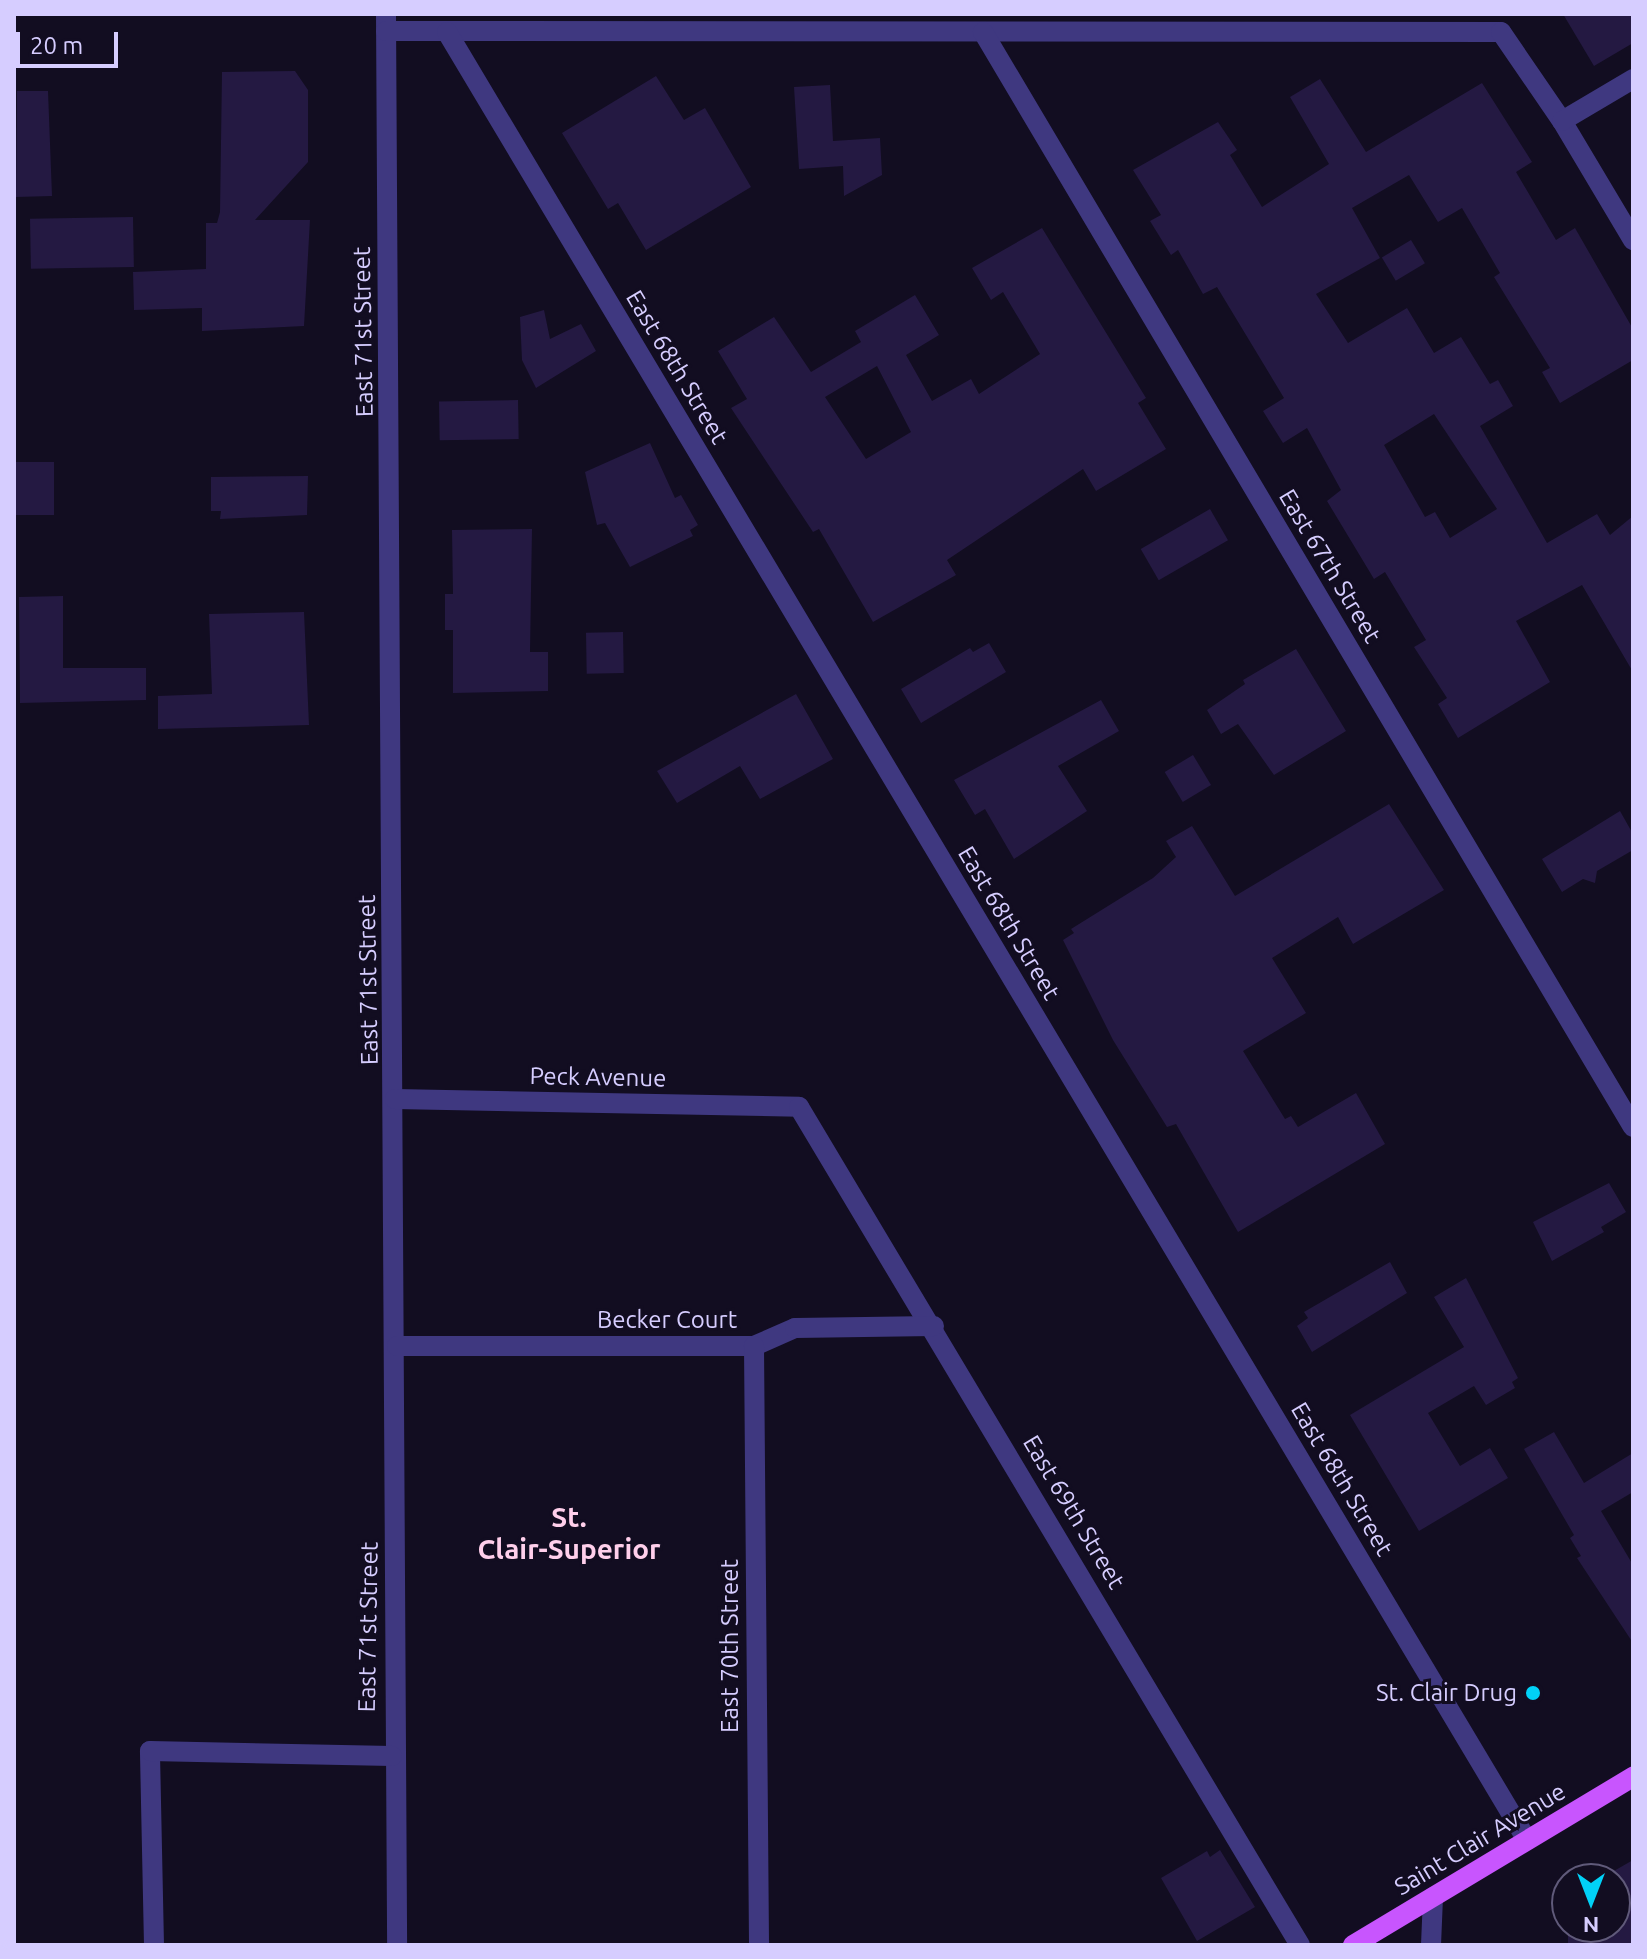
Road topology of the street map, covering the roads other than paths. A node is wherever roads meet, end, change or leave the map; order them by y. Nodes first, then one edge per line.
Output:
1 (386, 23) edge
2 (447, 32) junction
3 (983, 32) junction
4 (1633, 79) edge
5 (1562, 121) junction
6 (1633, 240) edge
7 (395, 1099) junction
8 (799, 1107) joint
9 (1633, 1127) edge
10 (934, 1326) junction
11 (397, 1346) junction
12 (754, 1346) junction
13 (392, 1756) junction
14 (1633, 1777) edge
15 (1527, 1840) junction
16 (1433, 1897) junction
17 (154, 1945) edge
18 (397, 1945) edge
19 (759, 1945) edge
20 (1300, 1945) edge
21 (1353, 1945) edge
22 (1431, 1945) edge

1 - 2 street
1 - 7 street, East 71st Street
2 - 3 street
2 - 15 street, East 68th Street
3 - 5 street
3 - 9 street, East 67th Street
4 - 5 street
5 - 6 street
7 - 8 street, Peck Avenue
7 - 11 street, East 71st Street
8 - 10 street, East 69th Street
10 - 12 street, Becker Court
10 - 20 street, East 69th Street
11 - 12 street, Becker Court
11 - 13 street, East 71st Street
12 - 19 street, East 70th Street
13 - 17 street
13 - 18 street, East 71st Street
14 - 15 main road, Saint Clair Avenue
15 - 16 main road, Saint Clair Avenue
16 - 21 main road, Saint Clair Avenue
16 - 22 street

